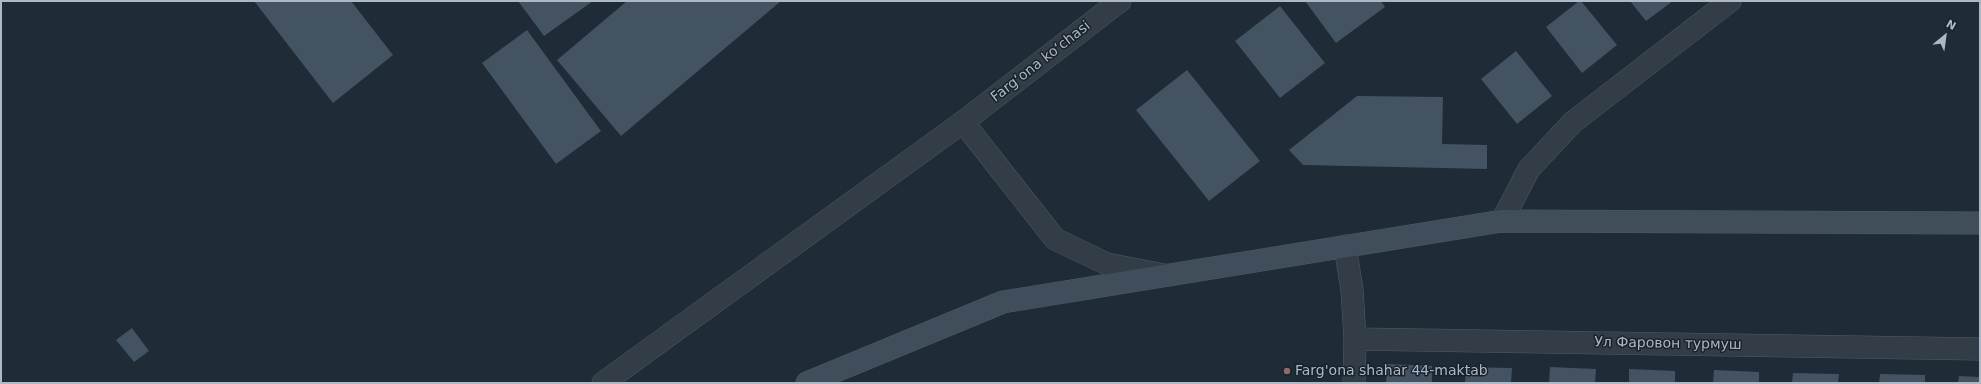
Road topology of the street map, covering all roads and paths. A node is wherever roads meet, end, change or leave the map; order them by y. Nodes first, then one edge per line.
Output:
1 (1120, 1) edge
2 (1730, 1) edge
3 (963, 122) junction
4 (1502, 221) junction
5 (1980, 223) edge
6 (1345, 246) junction
7 (1165, 276) junction
8 (1355, 339) junction
9 (1980, 349) edge
10 (603, 383) edge
11 (807, 383) edge
12 (1354, 383) edge

1 - 3 street, Fargʻona koʻchasi
2 - 4 street
3 - 7 street
3 - 10 street, Fargʻona koʻchasi
4 - 5 main road
4 - 6 main road
6 - 7 main road
6 - 8 street
7 - 11 main road
8 - 9 street, Ул Фаровон турмуш
8 - 12 street

